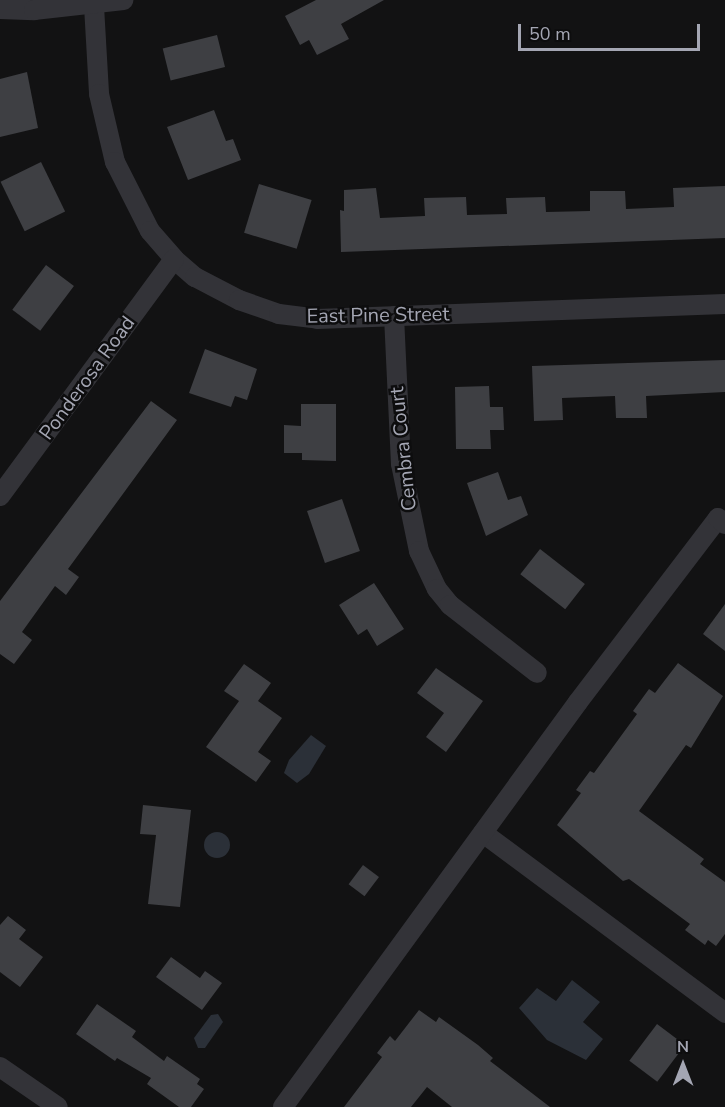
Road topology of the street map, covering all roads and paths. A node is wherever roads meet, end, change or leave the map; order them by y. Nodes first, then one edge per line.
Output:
1 (123, 0) edge
2 (94, 6) junction
3 (0, 9) edge
4 (174, 259) junction
5 (725, 304) edge
6 (394, 316) junction
7 (0, 496) edge
8 (725, 524) edge
9 (537, 673) dead end
10 (483, 833) junction
11 (724, 1009) edge
12 (0, 1067) edge
13 (58, 1107) edge
14 (283, 1107) edge

1 - 2 street
2 - 3 street
2 - 4 street, East Pine Street
4 - 6 street, East Pine Street
4 - 7 street, Ponderosa Road
5 - 6 street, East Pine Street
6 - 9 street, Cembra Court
8 - 10 street
10 - 11 street
10 - 14 street
12 - 13 street

